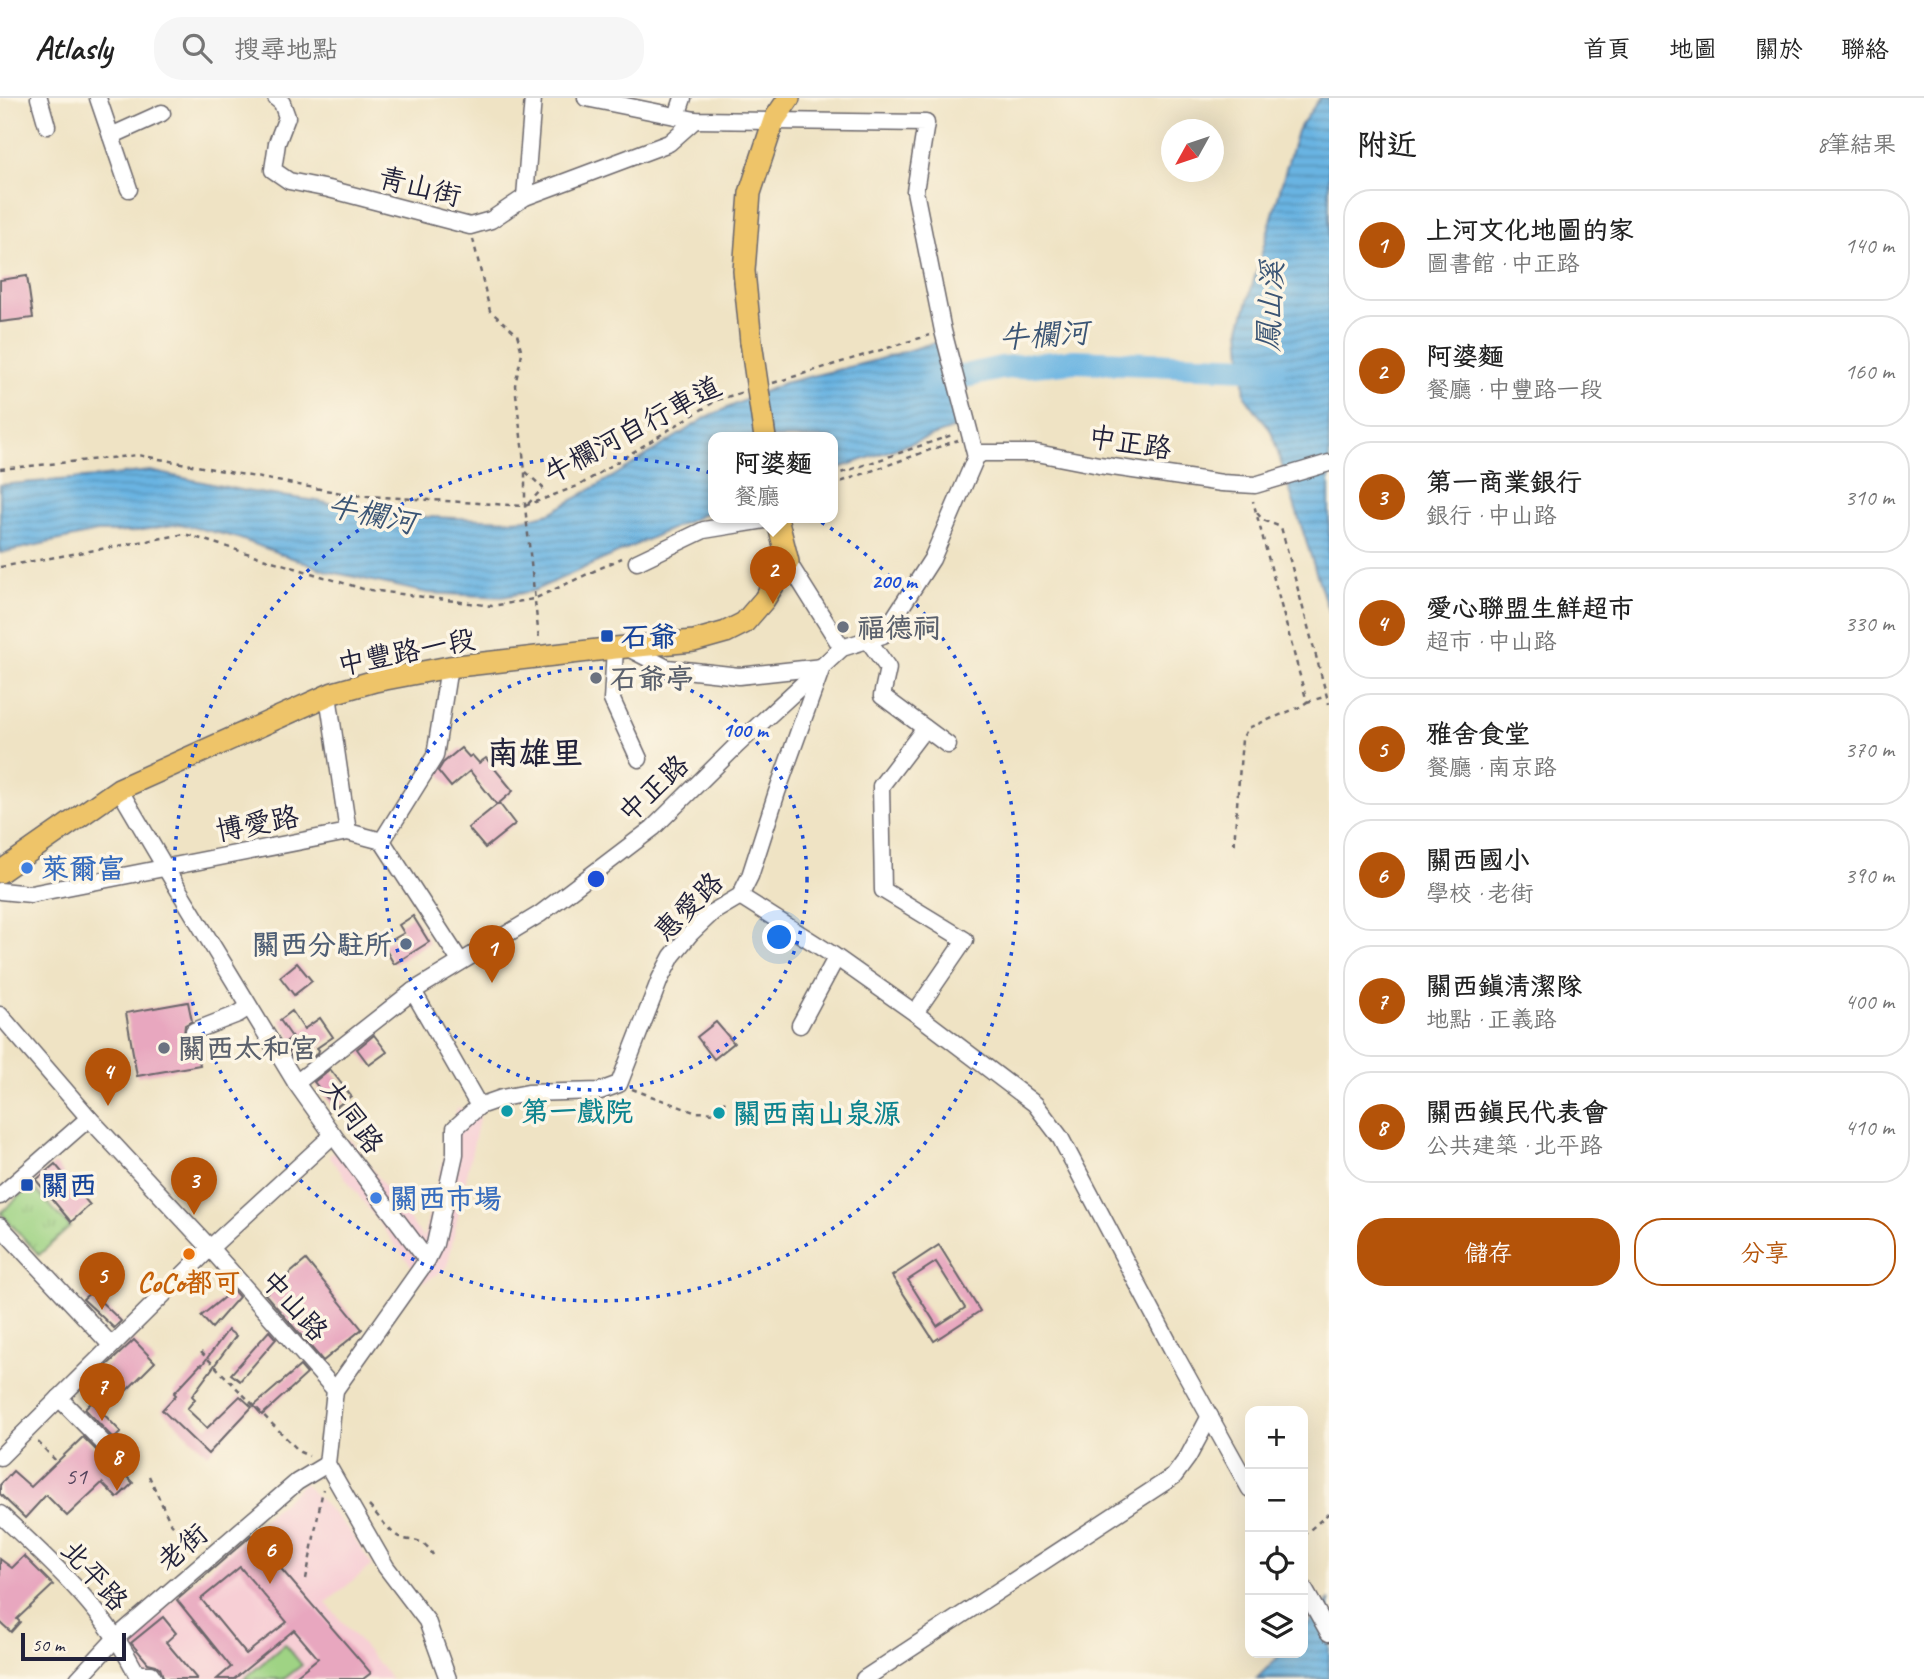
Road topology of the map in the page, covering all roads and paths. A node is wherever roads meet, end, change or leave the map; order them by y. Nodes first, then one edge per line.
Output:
1 (38, 98) edge
2 (98, 98) edge
3 (276, 98) edge
4 (533, 98) edge
5 (586, 98) edge
6 (683, 98) edge
7 (789, 98) edge
8 (162, 113) dead end
9 (677, 116) junction
10 (695, 120) junction
11 (774, 120) junction
12 (47, 126) dead end
13 (111, 136) junction
14 (129, 189) dead end
15 (525, 197) junction
16 (470, 226) junction
17 (943, 331) junction
18 (770, 384) dead end
19 (744, 392) dead end
20 (970, 429) junction
21 (764, 432) edge
22 (976, 457) junction
23 (1329, 463) edge
24 (0, 469) edge
25 (525, 471) junction
26 (838, 473) edge
27 (838, 483) edge
28 (525, 506) junction
29 (747, 523) edge
30 (778, 523) edge
31 (633, 558) joint
32 (788, 562) junction
33 (0, 567) edge
34 (534, 599) junction
35 (868, 640) junction
36 (621, 647) junction
37 (842, 649) junction
38 (541, 656) junction
39 (449, 667) junction
40 (822, 667) junction
41 (328, 695) junction
42 (1327, 696) junction
43 (1307, 702) junction
44 (1329, 704) edge
45 (925, 728) junction
46 (948, 745) dead end
47 (639, 760) dead end
48 (119, 789) junction
49 (348, 832) junction
50 (382, 841) junction
51 (1234, 845) dead end
52 (165, 868) junction
53 (0, 872) edge
54 (0, 891) edge
55 (740, 895) junction
56 (836, 958) junction
57 (460, 961) junction
58 (413, 991) junction
59 (249, 1007) junction
60 (915, 1013) junction
61 (0, 1016) edge
62 (800, 1025) dead end
63 (194, 1031) dead end
64 (296, 1083) junction
65 (619, 1084) junction
66 (726, 1100) dead end
67 (478, 1106) junction
68 (89, 1118) junction
69 (333, 1135) junction
70 (0, 1196) edge
71 (0, 1226) edge
72 (209, 1248) junction
73 (427, 1260) junction
74 (111, 1345) junction
75 (201, 1352) dead end
76 (335, 1390) junction
77 (59, 1398) junction
78 (1210, 1416) junction
79 (26, 1430) junction
80 (0, 1457) edge
81 (57, 1462) dead end
82 (327, 1464) junction
83 (126, 1466) dead end
84 (149, 1476) dead end
85 (1245, 1480) edge
86 (369, 1506) dead end
87 (1329, 1513) edge
88 (0, 1514) edge
89 (1308, 1532) edge
90 (433, 1556) dead end
91 (207, 1560) junction
92 (306, 1580) dead end
93 (1308, 1595) edge
94 (1329, 1633) edge
95 (116, 1638) junction
96 (138, 1677) edge
97 (78, 1679) edge
98 (154, 1679) edge
99 (448, 1679) edge
100 (864, 1679) edge

1 - 12 street
2 - 13 street
3 - 16 street, 青山街
4 - 15 street
5 - 9 street
6 - 9 street
7 - 11 main road
8 - 13 street
9 - 10 street
10 - 11 street
10 - 15 street, 青山街
11 - 17 street
11 - 21 main road, bridge
13 - 14 street
15 - 16 street, 青山街
16 - 25 path
17 - 18 path
17 - 20 street
19 - 28 path, 牛欄河自行車道
20 - 22 street
20 - 26 path
22 - 23 street, 中正路
22 - 27 path
22 - 35 street, 中正路
24 - 28 path, 牛欄河自行車道
25 - 28 path
25 - 28 path
28 - 34 path
29 - 31 street
30 - 32 main road
31 - 34 path
32 - 36 main road, 中豐路一段
32 - 37 street
33 - 34 path
34 - 38 path
35 - 37 street, 中正路
35 - 45 street
36 - 38 main road, 中豐路一段
36 - 40 street
36 - 47 street
37 - 40 street, 中正路
38 - 39 main road, 中豐路一段
39 - 41 main road, 中豐路一段
39 - 50 street
40 - 55 street, 惠愛路
40 - 57 street, 中正路
41 - 48 main road, 中豐路一段
41 - 49 street
42 - 43 path
42 - 43 path
42 - 44 path
43 - 51 path
45 - 46 street
45 - 60 street
48 - 52 street, 大同路
48 - 53 main road, 中豐路一段
49 - 50 street, 博愛路
49 - 52 street, 博愛路
50 - 57 street
52 - 54 street, 博愛路
52 - 59 street, 大同路
55 - 56 street
55 - 65 street, 惠愛路
56 - 60 street
56 - 62 street
57 - 58 street, 中正路
58 - 64 street, 中正路
58 - 67 street
59 - 63 street
59 - 64 street, 大同路
60 - 78 street
61 - 68 street, 中山路
64 - 69 street, 大同路
65 - 66 path
65 - 67 street
67 - 73 street
68 - 70 street
68 - 72 street, 中山路
69 - 72 street
69 - 73 street, 大同路
71 - 74 street
72 - 74 street
72 - 76 street, 中山路
73 - 76 street
74 - 77 street
75 - 82 path
76 - 82 street
77 - 79 street
77 - 83 street
78 - 85 street
78 - 100 street
79 - 80 street
79 - 81 path
82 - 91 street, 老街
82 - 92 path
82 - 99 street
84 - 91 path
86 - 90 path
87 - 89 path
88 - 95 street, 北平路
91 - 95 street, 老街
93 - 94 street
95 - 96 street, 北平路
95 - 97 street, 老街
96 - 98 street

